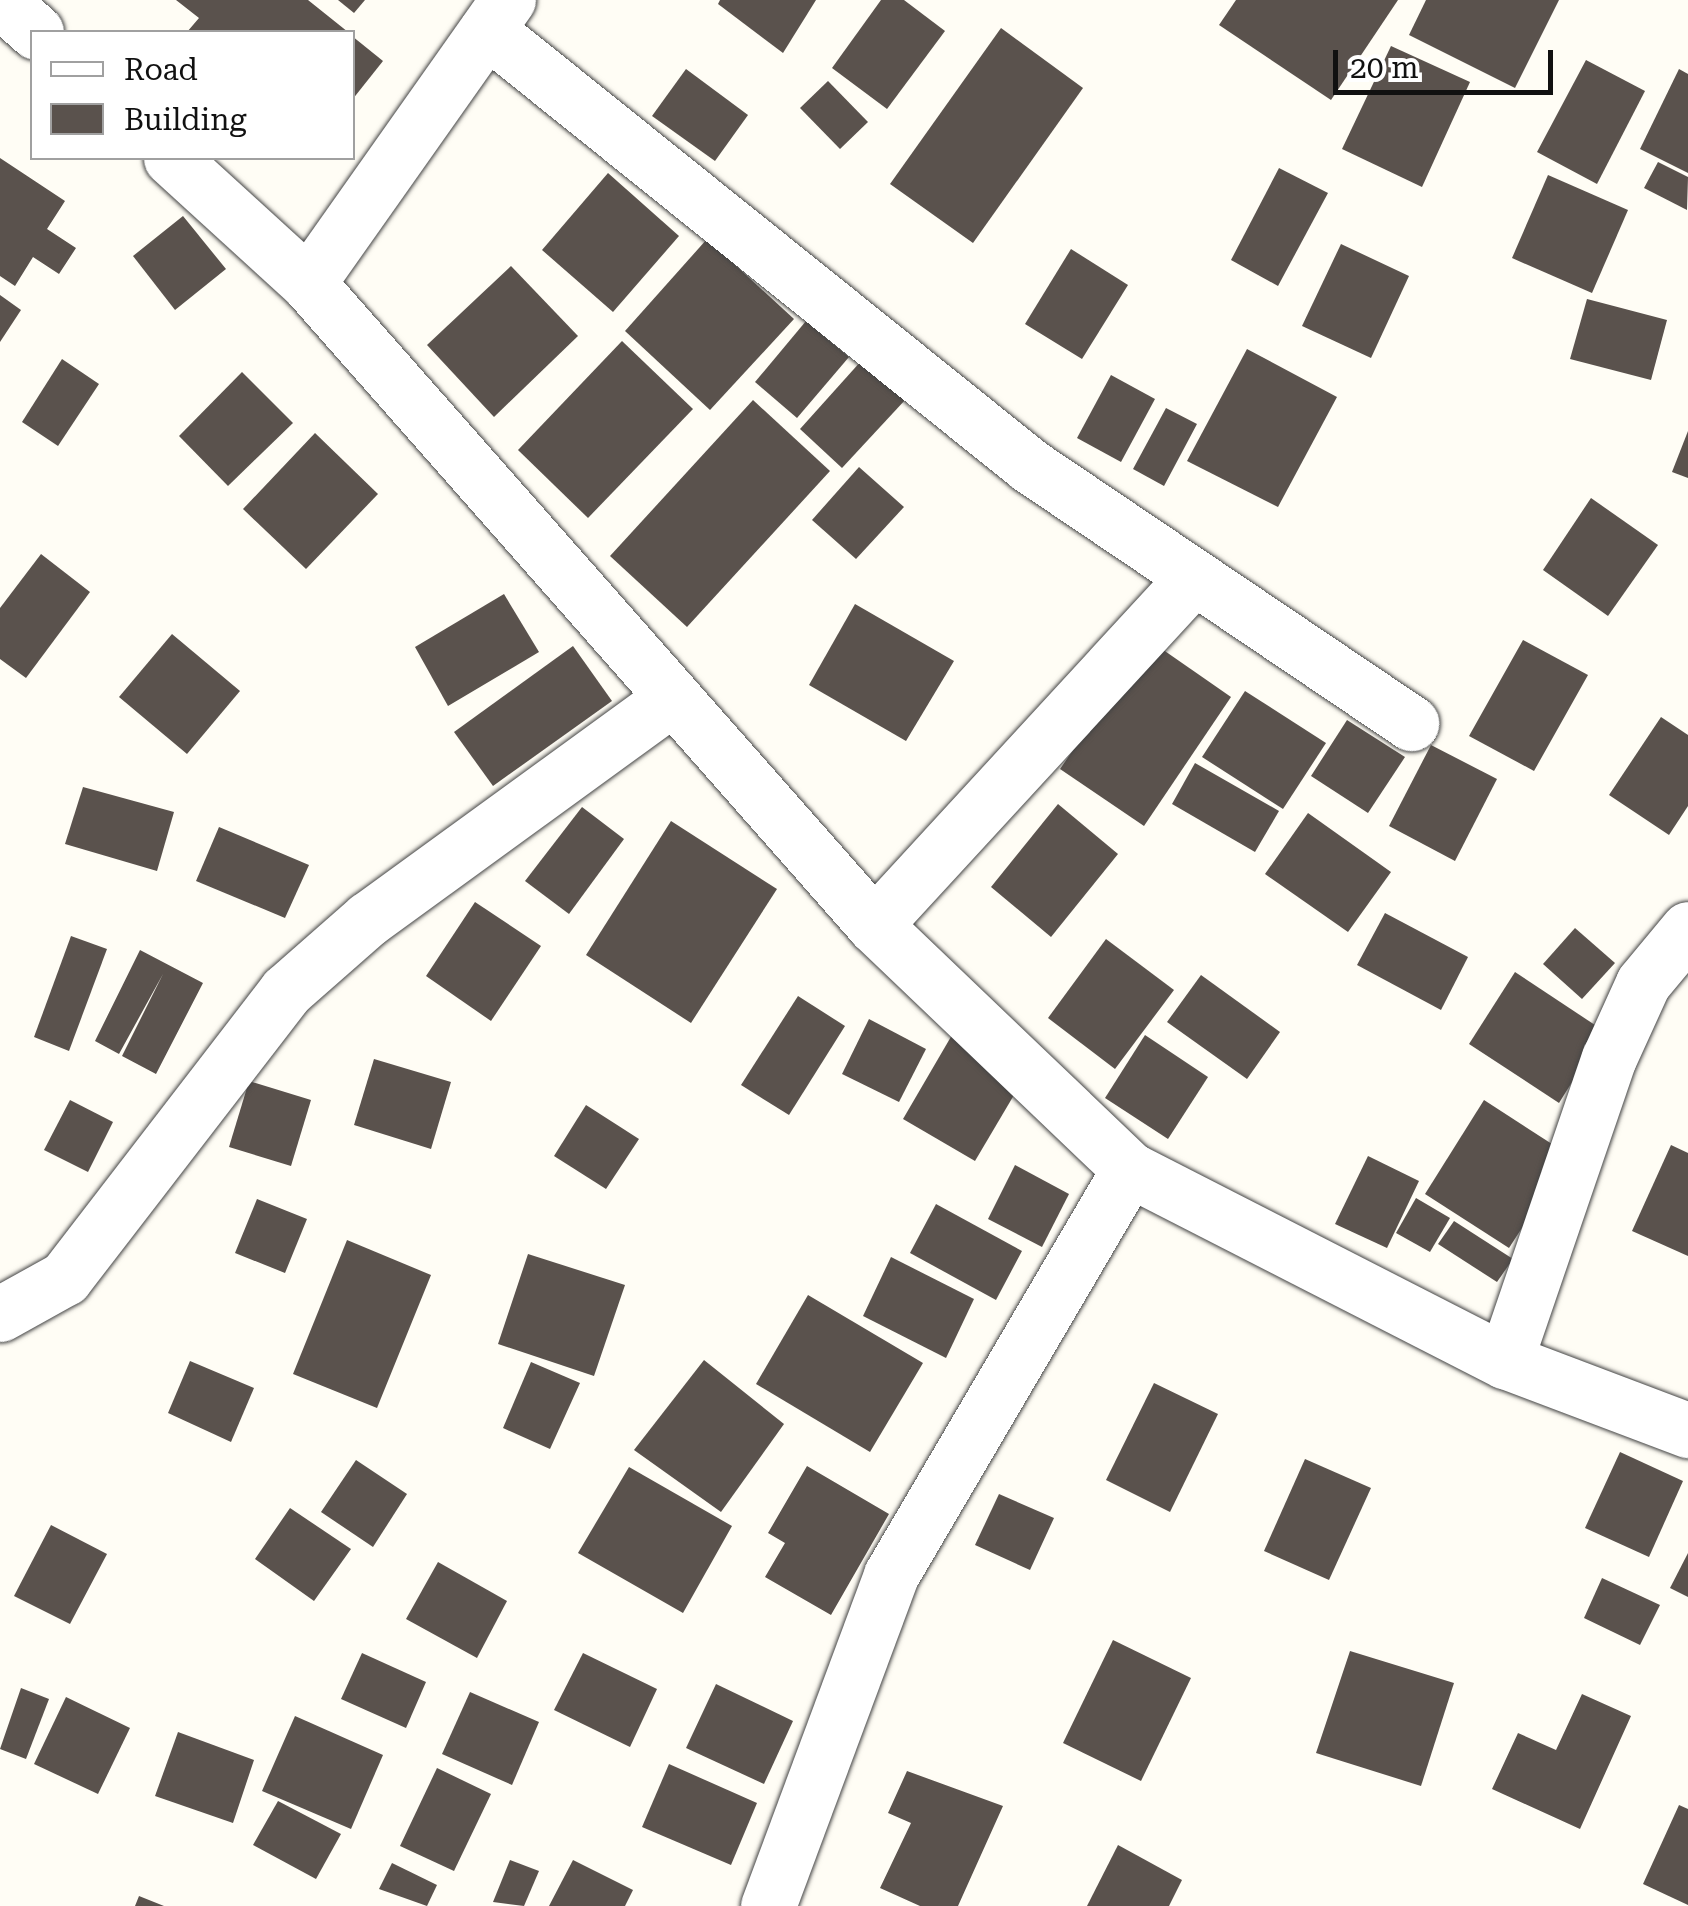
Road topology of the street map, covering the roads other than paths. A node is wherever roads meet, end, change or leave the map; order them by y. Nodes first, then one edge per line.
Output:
1 (0, 0) edge
2 (498, 15) edge
3 (34, 30) edge
4 (174, 160) edge
5 (308, 283) junction
6 (1192, 579) junction
7 (671, 699) junction
8 (1410, 723) dead end
9 (874, 925) junction
10 (1688, 929) edge
11 (1129, 1169) junction
12 (0, 1314) edge
13 (1505, 1360) junction
14 (1688, 1430) edge
15 (768, 1906) edge

1 - 3 street
2 - 5 street
2 - 6 street
4 - 5 street
5 - 7 street
6 - 8 street
6 - 9 street
7 - 9 street
7 - 12 street
9 - 11 street
10 - 13 street
11 - 13 street
11 - 15 street
13 - 14 street

